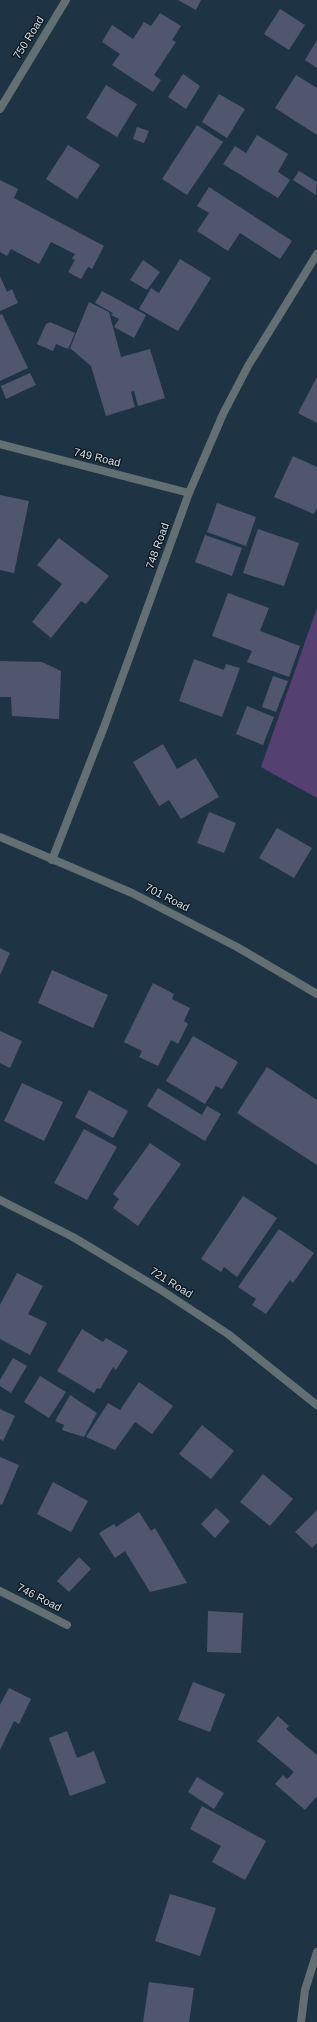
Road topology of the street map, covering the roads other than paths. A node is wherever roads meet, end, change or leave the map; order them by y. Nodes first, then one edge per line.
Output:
1 (66, 0) edge
2 (0, 109) edge
3 (317, 254) edge
4 (0, 444) edge
5 (189, 493) junction
6 (0, 837) edge
7 (52, 860) junction
8 (317, 994) edge
9 (0, 1200) edge
10 (317, 1404) edge
11 (0, 1591) edge
12 (67, 1625) dead end
13 (317, 1952) edge
14 (301, 2022) edge

1 - 2 street, 750 Road
3 - 5 street, 748 Road
4 - 5 street, 749 Road
5 - 7 street, 748 Road
6 - 7 street, 701 Road
7 - 8 street, 701 Road
9 - 10 street, 721 Road
11 - 12 street, 746 Road
13 - 14 street

